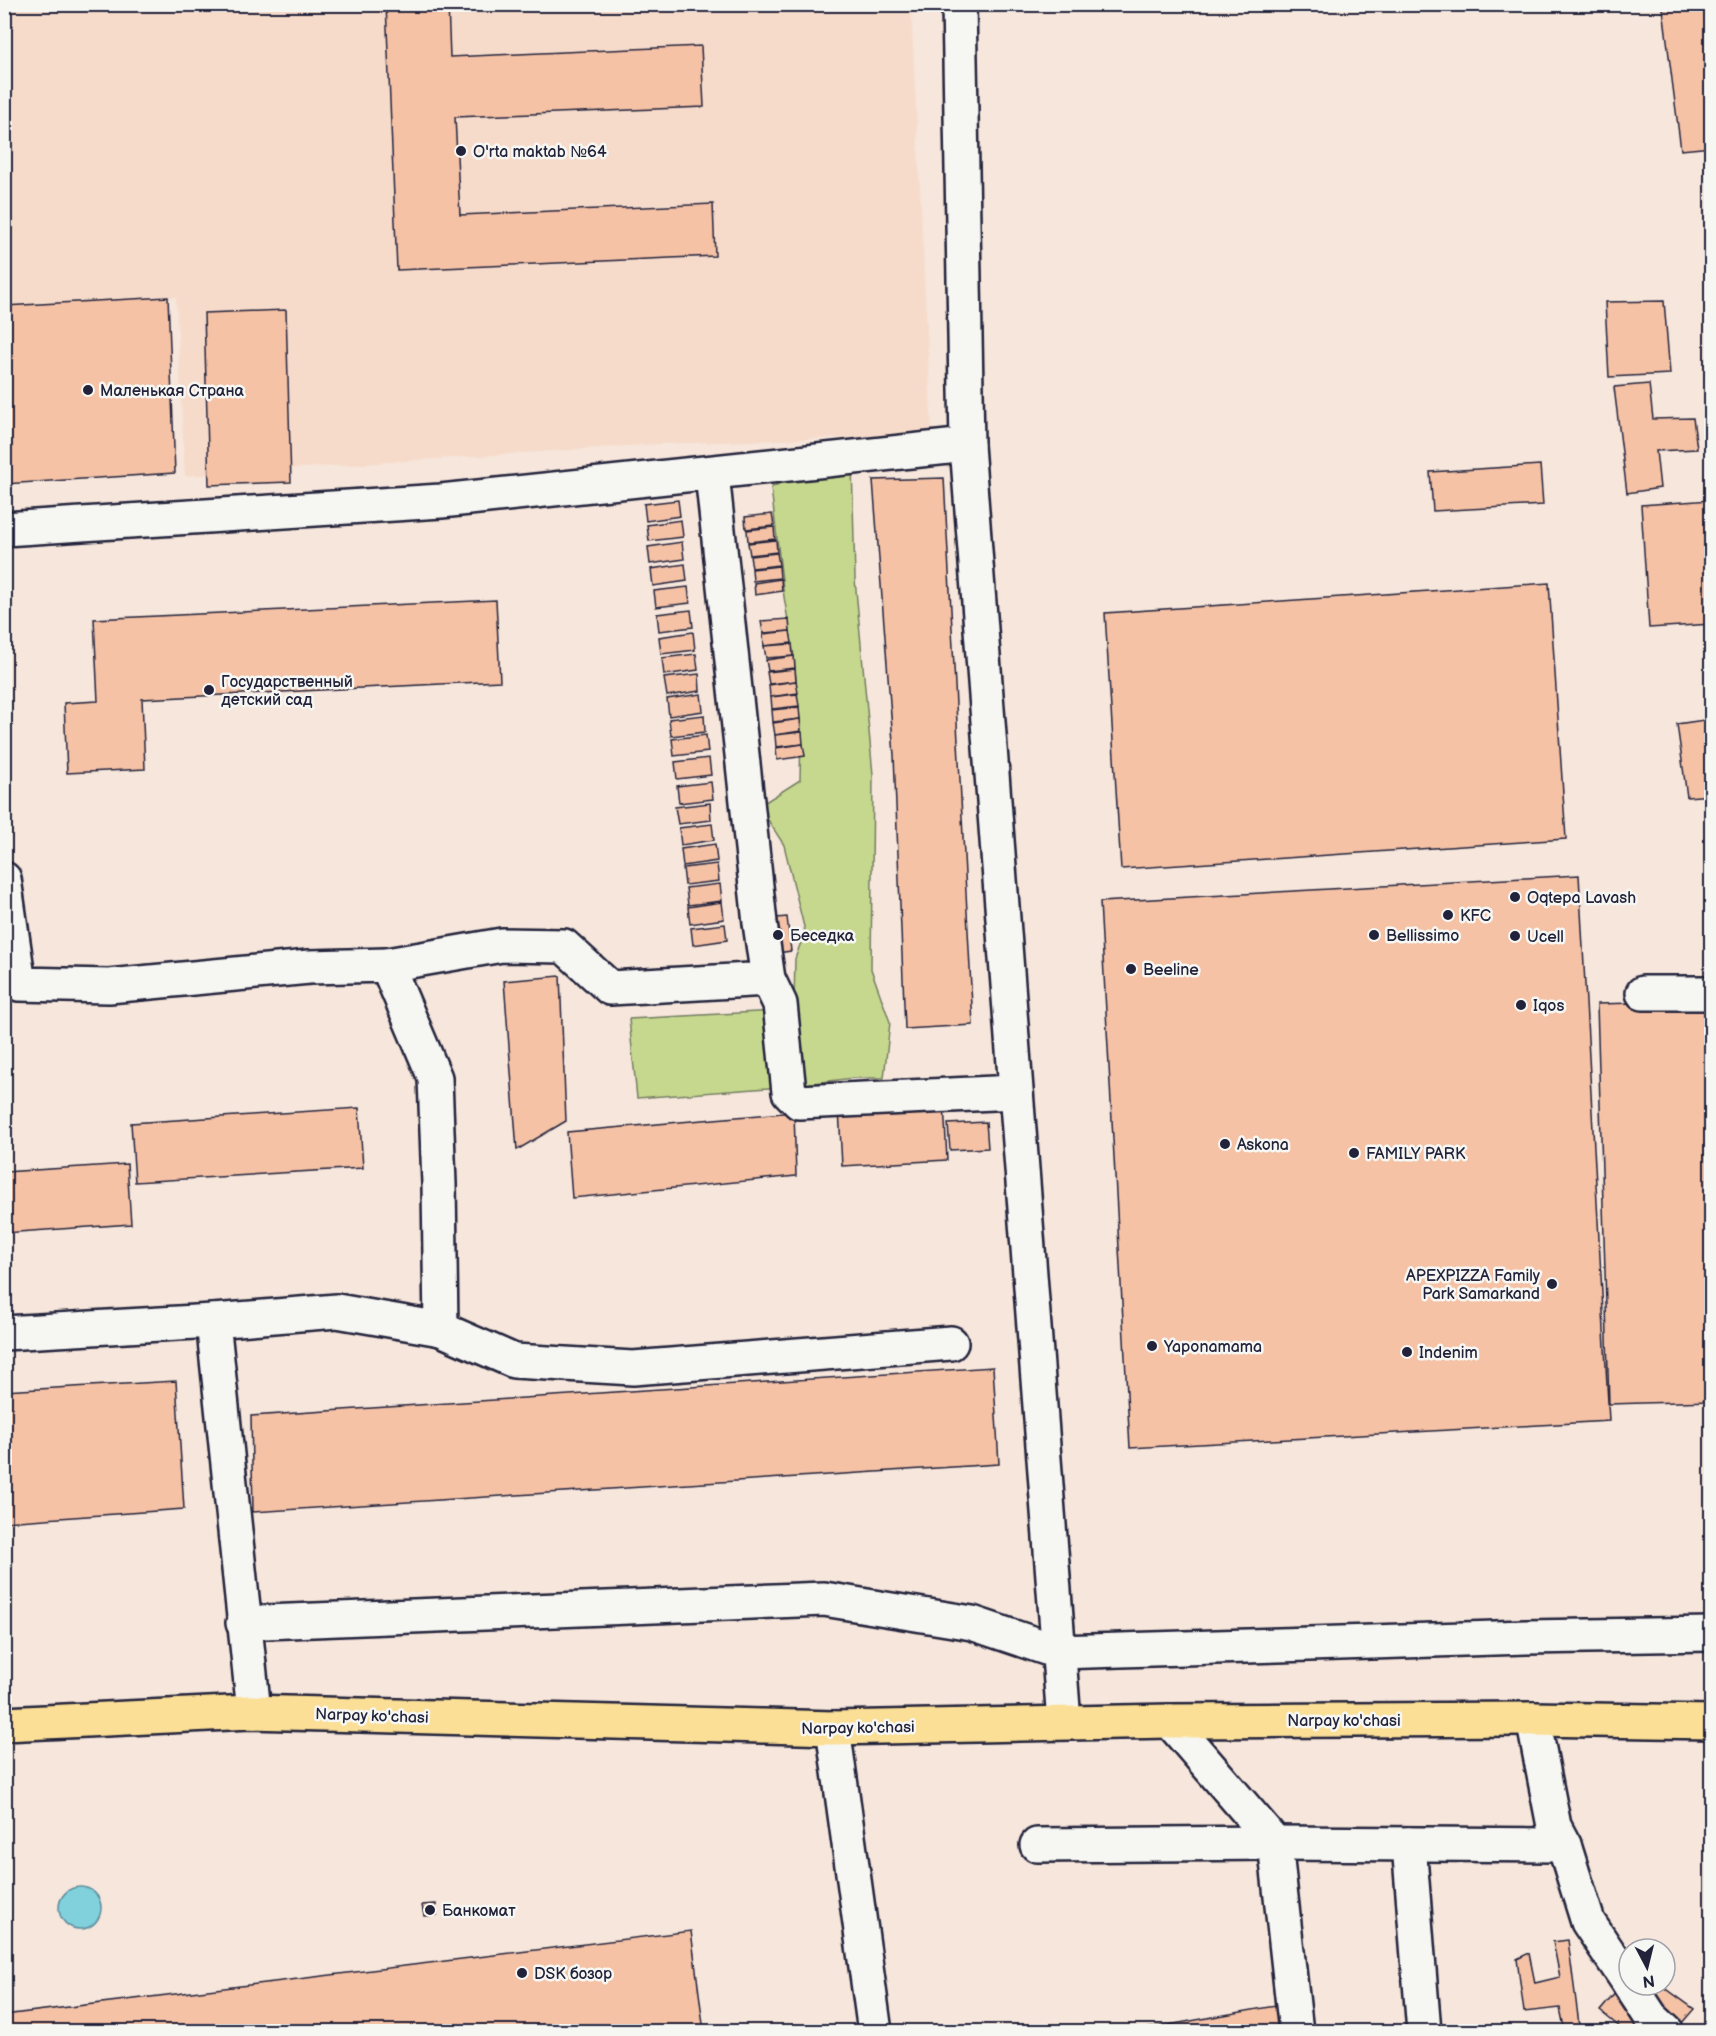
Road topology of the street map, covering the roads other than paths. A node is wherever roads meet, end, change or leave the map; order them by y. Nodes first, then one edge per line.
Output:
1 (959, 4) edge
2 (967, 445) junction
3 (712, 474) junction
4 (4, 529) edge
5 (4, 879) edge
6 (387, 965) junction
7 (768, 979) junction
8 (1643, 993) dead end
9 (1712, 993) edge
10 (1016, 1092) junction
11 (213, 1321) junction
12 (441, 1329) junction
13 (4, 1333) edge
14 (951, 1343) dead end
15 (243, 1623) junction
16 (1712, 1634) edge
17 (1058, 1652) junction
18 (254, 1712) junction
19 (1533, 1719) junction
20 (1170, 1721) junction
21 (1064, 1722) junction
22 (1712, 1722) edge
23 (4, 1724) edge
24 (833, 1728) junction
25 (1275, 1843) junction
26 (1409, 1844) junction
27 (1037, 1845) dead end
28 (1564, 1845) junction
29 (1617, 1965) edge
30 (1638, 1997) edge
31 (875, 2031) edge
32 (1296, 2031) edge
33 (1424, 2031) edge
34 (1667, 2031) edge

1 - 2 lane
2 - 3 lane
2 - 10 lane
3 - 4 lane
3 - 7 lane
5 - 6 lane
6 - 7 lane
6 - 12 lane
7 - 10 lane
8 - 9 lane
10 - 17 lane
11 - 12 lane
11 - 13 lane
11 - 15 lane
12 - 14 lane
15 - 17 lane
15 - 18 lane
16 - 17 lane
17 - 21 lane
18 - 23 main road, Narpay ko'chasi
18 - 24 main road, Narpay ko'chasi
19 - 20 main road, Narpay ko'chasi
19 - 22 main road, Narpay ko'chasi
19 - 28 lane
20 - 21 main road, Narpay ko'chasi
20 - 25 lane
21 - 24 main road, Narpay ko'chasi
24 - 31 lane
25 - 26 lane
25 - 27 lane
25 - 32 lane
26 - 28 lane
26 - 33 lane
28 - 29 lane
30 - 34 lane

